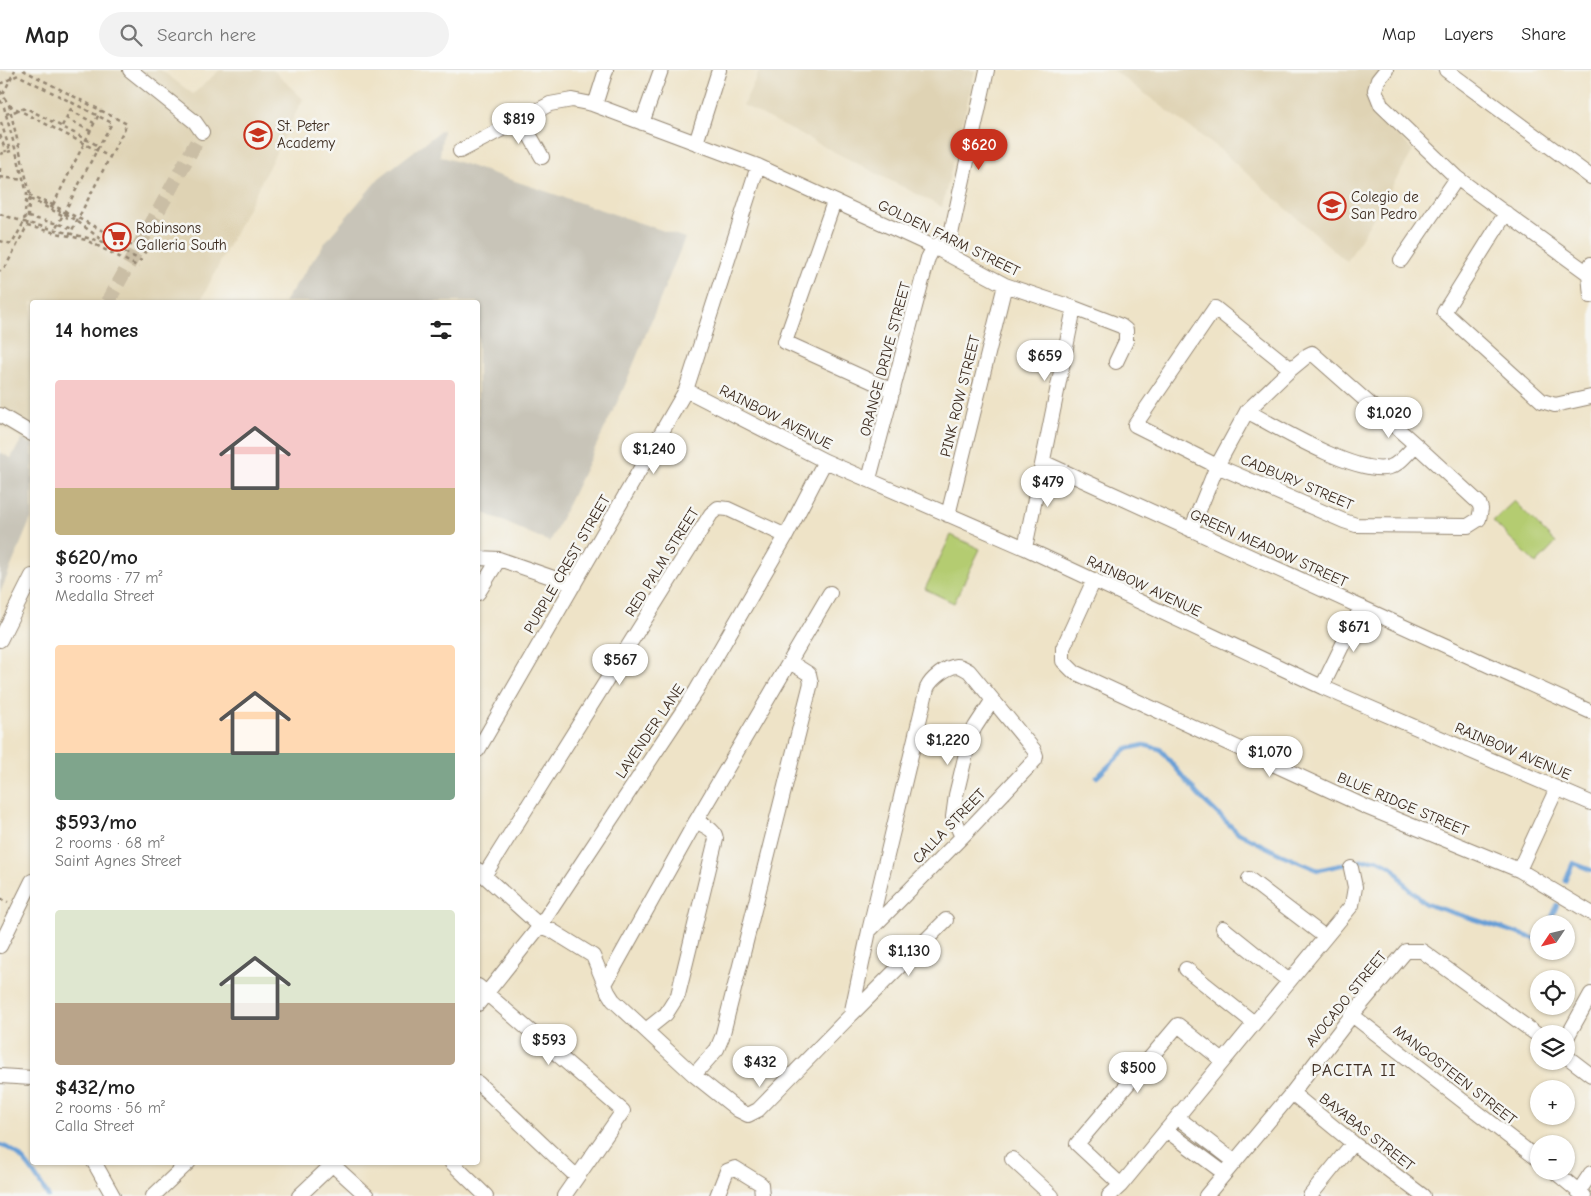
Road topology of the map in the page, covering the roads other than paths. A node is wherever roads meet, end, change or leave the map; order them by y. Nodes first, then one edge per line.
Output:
1 (130, 70) edge
2 (606, 70) edge
3 (661, 70) edge
4 (719, 70) edge
5 (987, 70) edge
6 (1386, 70) edge
7 (1446, 70) edge
8 (594, 105) junction
9 (521, 120) junction
10 (642, 123) junction
11 (202, 132) dead end
12 (696, 143) junction
13 (460, 151) dead end
14 (542, 157) dead end
15 (758, 166) junction
16 (1591, 177) edge
17 (1457, 178) junction
18 (834, 202) junction
19 (1506, 213) junction
20 (934, 247) junction
21 (1402, 260) dead end
22 (1590, 269) edge
23 (1004, 285) junction
24 (1591, 296) edge
25 (1074, 308) junction
26 (1116, 362) dead end
27 (1291, 369) junction
28 (686, 390) junction
29 (893, 391) junction
30 (1591, 397) edge
31 (1247, 412) junction
32 (0, 415) edge
33 (30, 433) edge
34 (1416, 444) junction
35 (825, 461) junction
36 (1043, 462) junction
37 (1217, 466) junction
38 (870, 480) junction
39 (948, 515) junction
40 (1191, 530) junction
41 (786, 536) junction
42 (1025, 548) junction
43 (480, 558) edge
44 (499, 559) junction
45 (30, 580) edge
46 (1094, 580) junction
47 (574, 585) junction
48 (480, 590) edge
49 (830, 593) dead end
50 (1361, 607) junction
51 (0, 640) edge
52 (790, 662) junction
53 (1322, 687) junction
54 (992, 701) junction
55 (1591, 712) edge
56 (480, 747) edge
57 (1557, 788) junction
58 (1591, 803) edge
59 (696, 821) junction
60 (962, 836) junction
61 (1351, 868) dead end
62 (1519, 870) junction
63 (481, 873) edge
64 (1249, 879) dead end
65 (30, 885) edge
66 (1591, 913) edge
67 (946, 920) dead end
68 (540, 926) junction
69 (1223, 928) dead end
70 (869, 931) junction
71 (1326, 937) junction
72 (0, 946) edge
73 (1186, 969) dead end
74 (1289, 981) junction
75 (605, 984) junction
76 (480, 994) edge
77 (1591, 994) edge
78 (851, 1015) junction
79 (1352, 1015) junction
80 (1254, 1023) junction
81 (1574, 1025) edge
82 (1530, 1029) edge
83 (646, 1030) junction
84 (1223, 1061) junction
85 (1575, 1063) edge
86 (694, 1075) junction
87 (1591, 1075) edge
88 (0, 1076) edge
89 (30, 1078) edge
90 (480, 1085) edge
91 (1292, 1093) junction
92 (1177, 1117) junction
93 (1166, 1130) junction
94 (1353, 1143) junction
95 (1530, 1153) edge
96 (1012, 1159) dead end
97 (1234, 1161) junction
98 (96, 1165) edge
99 (186, 1165) edge
100 (333, 1165) edge
101 (335, 1165) edge
102 (454, 1165) edge
103 (1224, 1173) junction
104 (1591, 1173) edge
105 (577, 1177) junction
106 (1565, 1180) edge
107 (1121, 1184) junction
108 (1582, 1194) edge
109 (113, 1196) edge
110 (153, 1196) edge
111 (300, 1196) edge
112 (367, 1196) edge
113 (486, 1196) edge
114 (564, 1196) edge
115 (717, 1196) edge
116 (762, 1196) edge
117 (1052, 1196) edge
118 (1109, 1196) edge
119 (1206, 1196) edge
120 (1310, 1196) edge
121 (1423, 1196) edge

1 - 11 street
2 - 8 street
3 - 10 street
4 - 12 street
5 - 20 street
6 - 17 street
7 - 16 street
8 - 9 street, GOLDEN FARM STREET
8 - 10 street, GOLDEN FARM STREET
9 - 13 street, GOLDEN FARM STREET
9 - 14 street
10 - 12 street, GOLDEN FARM STREET
12 - 15 street, GOLDEN FARM STREET
15 - 18 street, GOLDEN FARM STREET
15 - 28 street, PURPLE CREST STREET
17 - 19 street
17 - 21 street
18 - 20 street, GOLDEN FARM STREET
18 - 29 street
19 - 22 street
19 - 30 street
20 - 23 street, GOLDEN FARM STREET
20 - 29 street, ORANGE DRIVE STREET
22 - 24 street
23 - 25 street, GOLDEN FARM STREET
23 - 39 street, PINK ROW STREET
25 - 26 street, GOLDEN FARM STREET
25 - 36 street
27 - 31 street
27 - 34 street
27 - 37 street, CADBURY STREET
28 - 35 street, RAINBOW AVENUE
28 - 47 street, PURPLE CREST STREET
29 - 38 street, ORANGE DRIVE STREET
31 - 34 street
31 - 37 street
32 - 33 street
34 - 37 street, CADBURY STREET
35 - 38 street, RAINBOW AVENUE
35 - 41 street, LAVENDER LANE
36 - 40 street, GREEN MEADOW STREET
36 - 42 street
37 - 40 street
38 - 39 street, RAINBOW AVENUE
39 - 42 street, RAINBOW AVENUE
40 - 50 street, GREEN MEADOW STREET
41 - 63 street, RED PALM STREET
41 - 68 street, LAVENDER LANE
42 - 46 street, RAINBOW AVENUE
43 - 44 street
44 - 47 street
44 - 48 street
45 - 51 street
46 - 53 street, RAINBOW AVENUE
46 - 62 street, BLUE RIDGE STREET
47 - 56 street, PURPLE CREST STREET
49 - 52 street
50 - 53 street
50 - 55 street, GREEN MEADOW STREET
52 - 59 street
52 - 86 street
53 - 57 street, RAINBOW AVENUE
54 - 60 street
54 - 60 street, CALLA STREET
54 - 70 street, CALLA STREET
57 - 58 street, RAINBOW AVENUE
57 - 62 street
59 - 75 street
59 - 83 street
60 - 70 street, CALLA STREET
61 - 71 street
62 - 66 street, BLUE RIDGE STREET
63 - 68 street
64 - 71 street
65 - 72 street
67 - 78 street
68 - 75 street
68 - 76 street, LAVENDER LANE
69 - 74 street
70 - 78 street, CALLA STREET
71 - 74 street
73 - 80 street
74 - 80 street
75 - 83 street
76 - 105 street
77 - 81 street
78 - 86 street
79 - 82 street, AVOCADO STREET
79 - 91 street, AVOCADO STREET
79 - 95 street, MANGOSTEEN STREET
80 - 84 street
83 - 86 street
84 - 92 street
84 - 107 street
85 - 87 street
88 - 89 street
90 - 105 street
91 - 94 street, BAYABAS STREET
91 - 97 street, AVOCADO STREET
92 - 93 street
92 - 97 street
93 - 103 street
93 - 107 street
94 - 120 street
94 - 121 street, BAYABAS STREET
96 - 117 street
97 - 103 street, AVOCADO STREET
98 - 109 street
99 - 110 street
100 - 111 street
101 - 112 street
102 - 113 street
103 - 119 street, AVOCADO STREET
104 - 108 street
105 - 114 street
106 - 108 street
107 - 118 street
115 - 116 street

